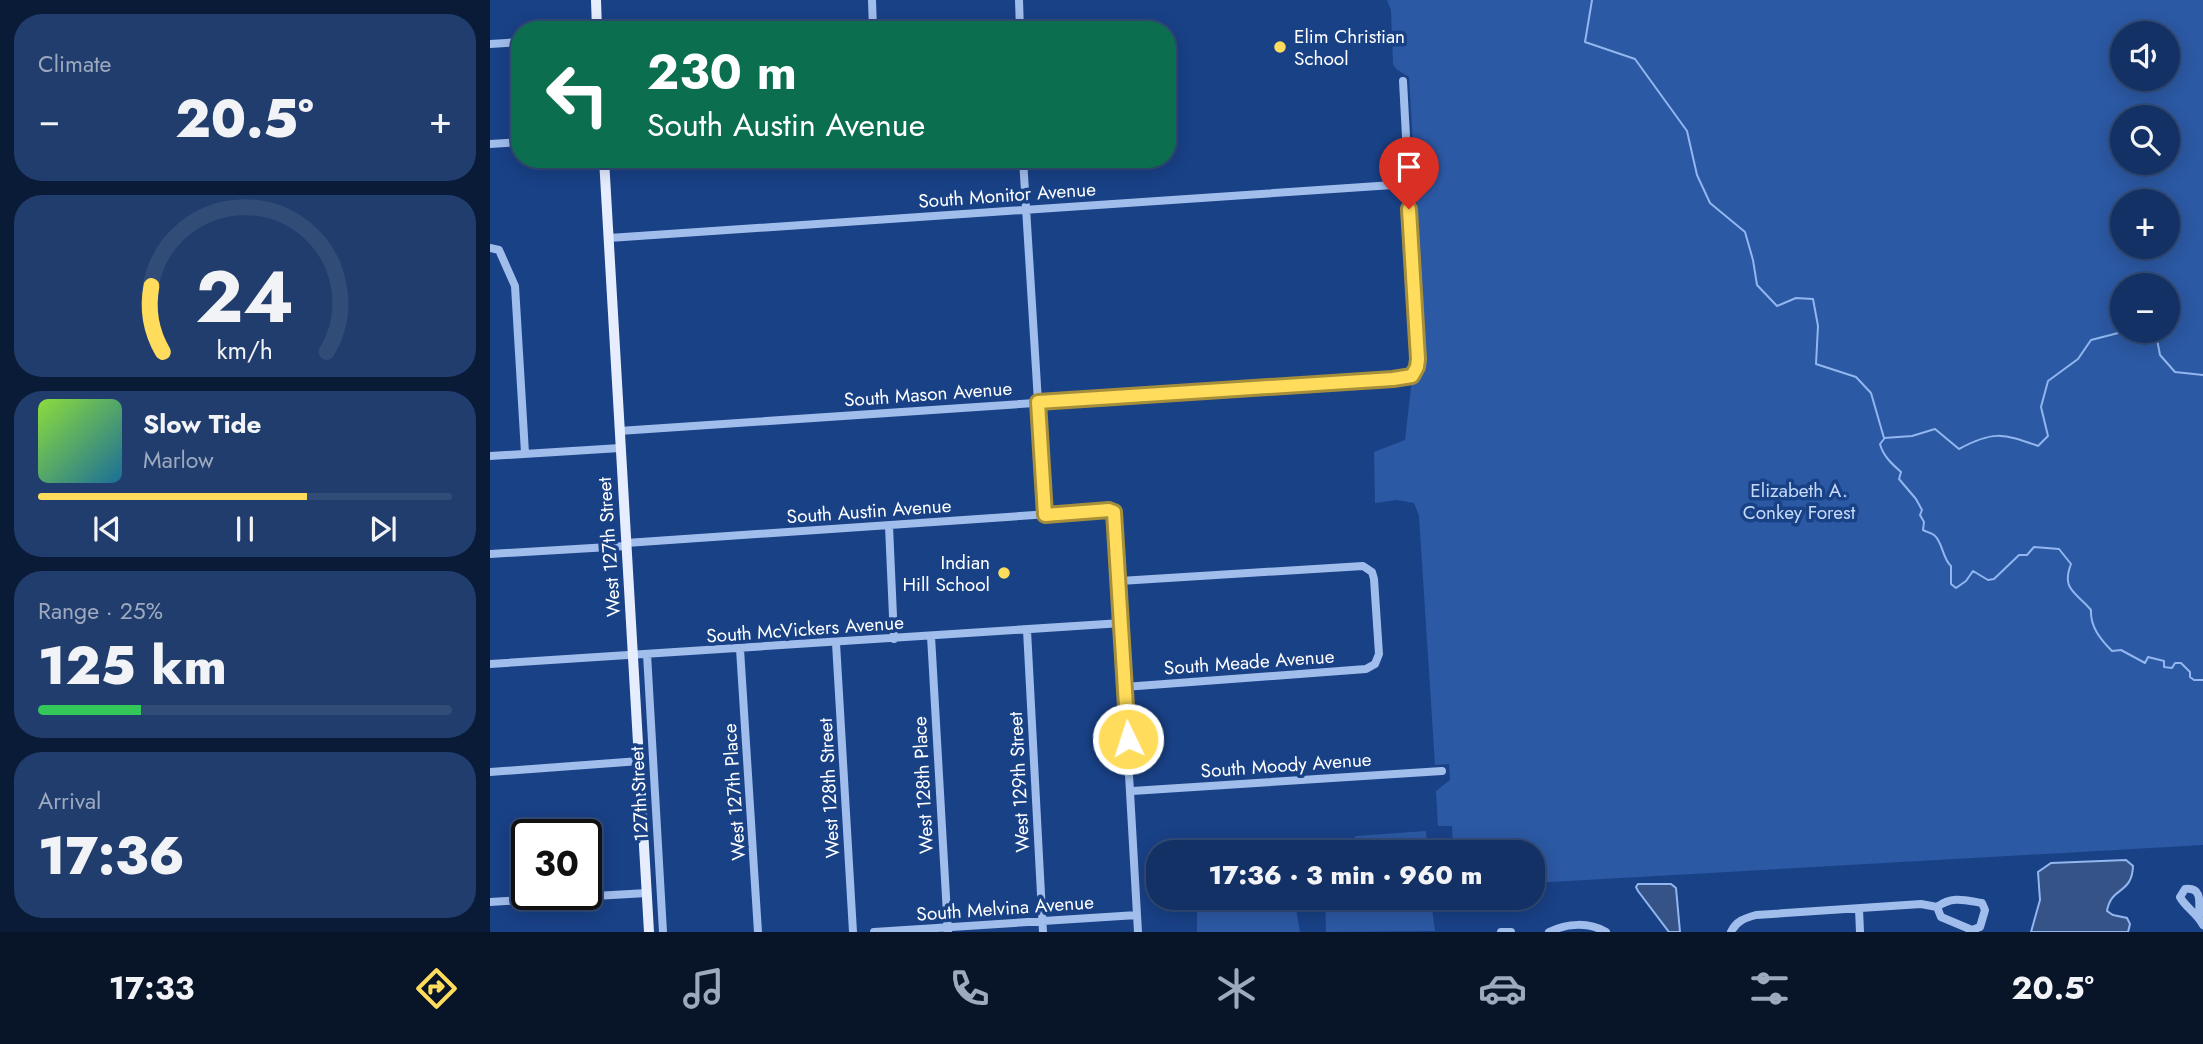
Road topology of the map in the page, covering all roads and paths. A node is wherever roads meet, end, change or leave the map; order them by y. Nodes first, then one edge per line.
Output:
1 (596, 0) edge
2 (872, 0) edge
3 (1019, 0) edge
4 (597, 21) edge
5 (873, 21) edge
6 (1020, 21) edge
7 (511, 42) edge
8 (490, 44) edge
9 (1403, 81) dead end
10 (511, 143) edge
11 (490, 144) edge
12 (605, 168) edge
13 (1024, 168) edge
14 (1408, 184) junction
15 (1027, 209) junction
16 (609, 238) junction
17 (495, 249) edge
18 (1038, 402) junction
19 (620, 430) junction
20 (620, 448) junction
21 (524, 453) junction
22 (490, 456) edge
23 (1045, 515) junction
24 (889, 526) junction
25 (626, 545) junction
26 (490, 554) edge
27 (1120, 582) junction
28 (1122, 624) junction
29 (1027, 630) junction
30 (931, 636) junction
31 (894, 639) junction
32 (836, 643) junction
33 (740, 649) junction
34 (647, 654) junction
35 (634, 655) junction
36 (490, 664) edge
37 (1124, 687) junction
38 (640, 761) junction
39 (1442, 771) dead end
40 (490, 772) edge
41 (1132, 791) junction
42 (647, 893) junction
43 (490, 902) edge
44 (1937, 907) junction
45 (1858, 909) junction
46 (1138, 915) junction
47 (2199, 916) dead end
48 (1042, 921) junction
49 (2203, 925) edge
50 (948, 930) edge
51 (649, 932) edge
52 (663, 932) edge
53 (758, 932) edge
54 (853, 932) edge
55 (874, 932) edge
56 (1043, 932) edge
57 (1139, 932) edge
58 (1501, 932) edge
59 (1511, 932) edge
60 (1549, 932) edge
61 (1606, 932) edge
62 (1731, 932) edge
63 (1860, 932) edge

1 - 4 main road
2 - 5 street
3 - 6 street
7 - 8 street
9 - 14 street
10 - 11 street
12 - 16 main road, West 127th Street
13 - 15 street
14 - 15 street, South Monitor Avenue
14 - 18 street, South Mason Avenue
15 - 16 street, South Monitor Avenue
15 - 18 street
16 - 19 main road, West 127th Street
17 - 21 street
18 - 19 street, South Mason Avenue
18 - 23 street
19 - 20 main road, West 127th Street
20 - 21 street
20 - 25 main road, West 127th Street
21 - 22 street
23 - 24 street, South Austin Avenue
23 - 27 street, South Austin Avenue
24 - 25 street, South Austin Avenue
24 - 31 street
25 - 26 street, South Austin Avenue
25 - 35 main road, West 127th Street
27 - 28 street
27 - 37 street, South Meade Avenue
28 - 29 street, South McVickers Avenue
28 - 37 street
29 - 30 street, South McVickers Avenue
29 - 48 street, West 129th Street
30 - 31 street, South McVickers Avenue
30 - 50 street, West 128th Place
31 - 32 street, South McVickers Avenue
32 - 33 street, South McVickers Avenue
32 - 54 street, West 128th Street
33 - 34 street, South McVickers Avenue
33 - 53 street, West 127th Place
34 - 35 street, South McVickers Avenue
34 - 52 street, 127th Street
35 - 36 street, South McVickers Avenue
35 - 38 main road, West 127th Street
37 - 41 street
38 - 40 street
38 - 42 main road, West 127th Street
39 - 41 street, South Moody Avenue
41 - 46 street
42 - 43 street
42 - 51 main road, West 127th Street
44 - 44 street
44 - 45 street
45 - 62 street
45 - 63 street
46 - 48 street, South Melvina Avenue
46 - 57 street
47 - 49 street
48 - 50 street, South Melvina Avenue
48 - 56 street, West 129th Street
50 - 55 street, South Melvina Avenue
58 - 59 street
60 - 61 street

